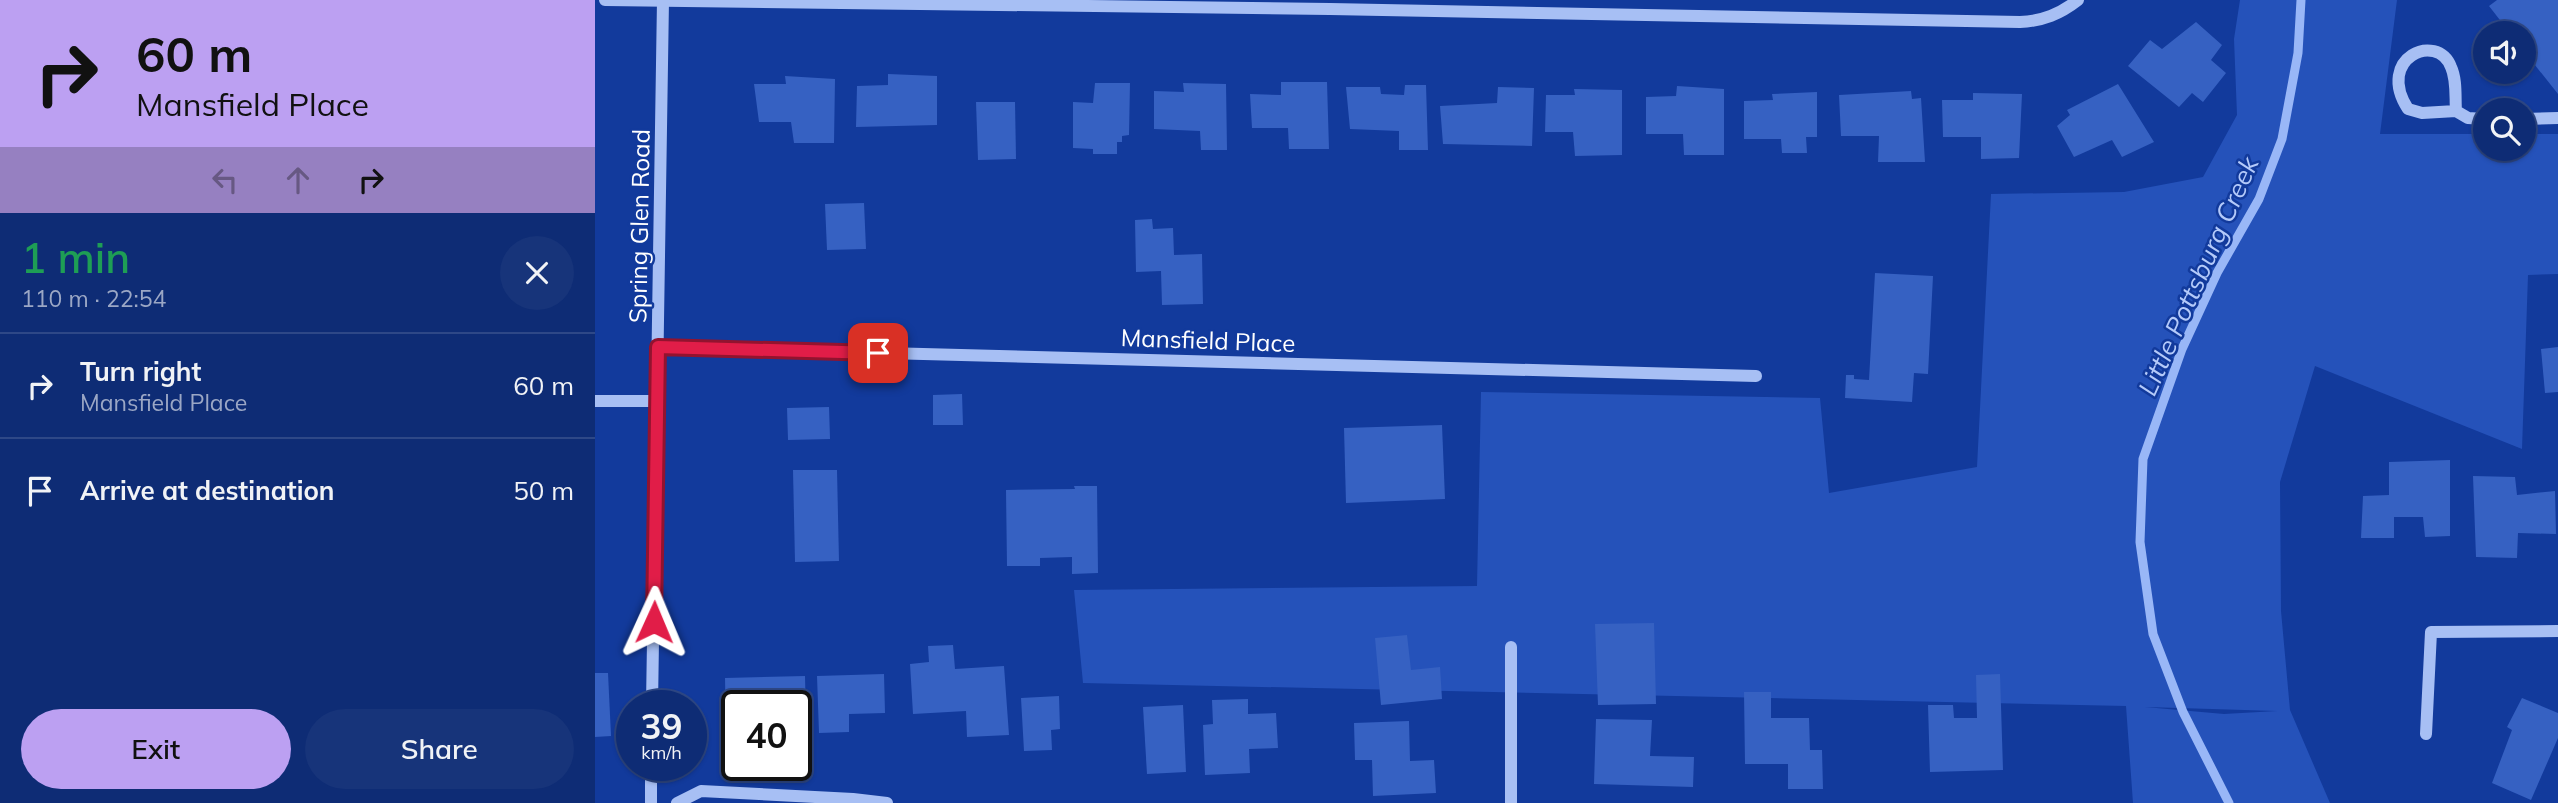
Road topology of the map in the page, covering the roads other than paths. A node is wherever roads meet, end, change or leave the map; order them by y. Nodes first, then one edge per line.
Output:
1 (605, 0) edge
2 (2078, 0) edge
3 (663, 1) edge
4 (2456, 111) junction
5 (2473, 118) edge
6 (2558, 118) edge
7 (2536, 119) edge
8 (658, 347) junction
9 (1756, 376) dead end
10 (595, 401) edge
11 (657, 401) junction
12 (2558, 631) edge
13 (1511, 647) dead end
14 (652, 690) edge
15 (2426, 734) dead end
16 (651, 781) edge
17 (651, 803) edge
18 (677, 803) edge
19 (887, 803) edge
20 (1511, 803) edge

1 - 3 street
2 - 3 street
3 - 8 street, Spring Glen Road
4 - 4 street
4 - 5 street
6 - 7 street
8 - 9 street, Mansfield Place
8 - 11 street, Spring Glen Road
10 - 11 street
11 - 14 street, Spring Glen Road
12 - 15 street
13 - 20 street
16 - 17 street
18 - 19 street

